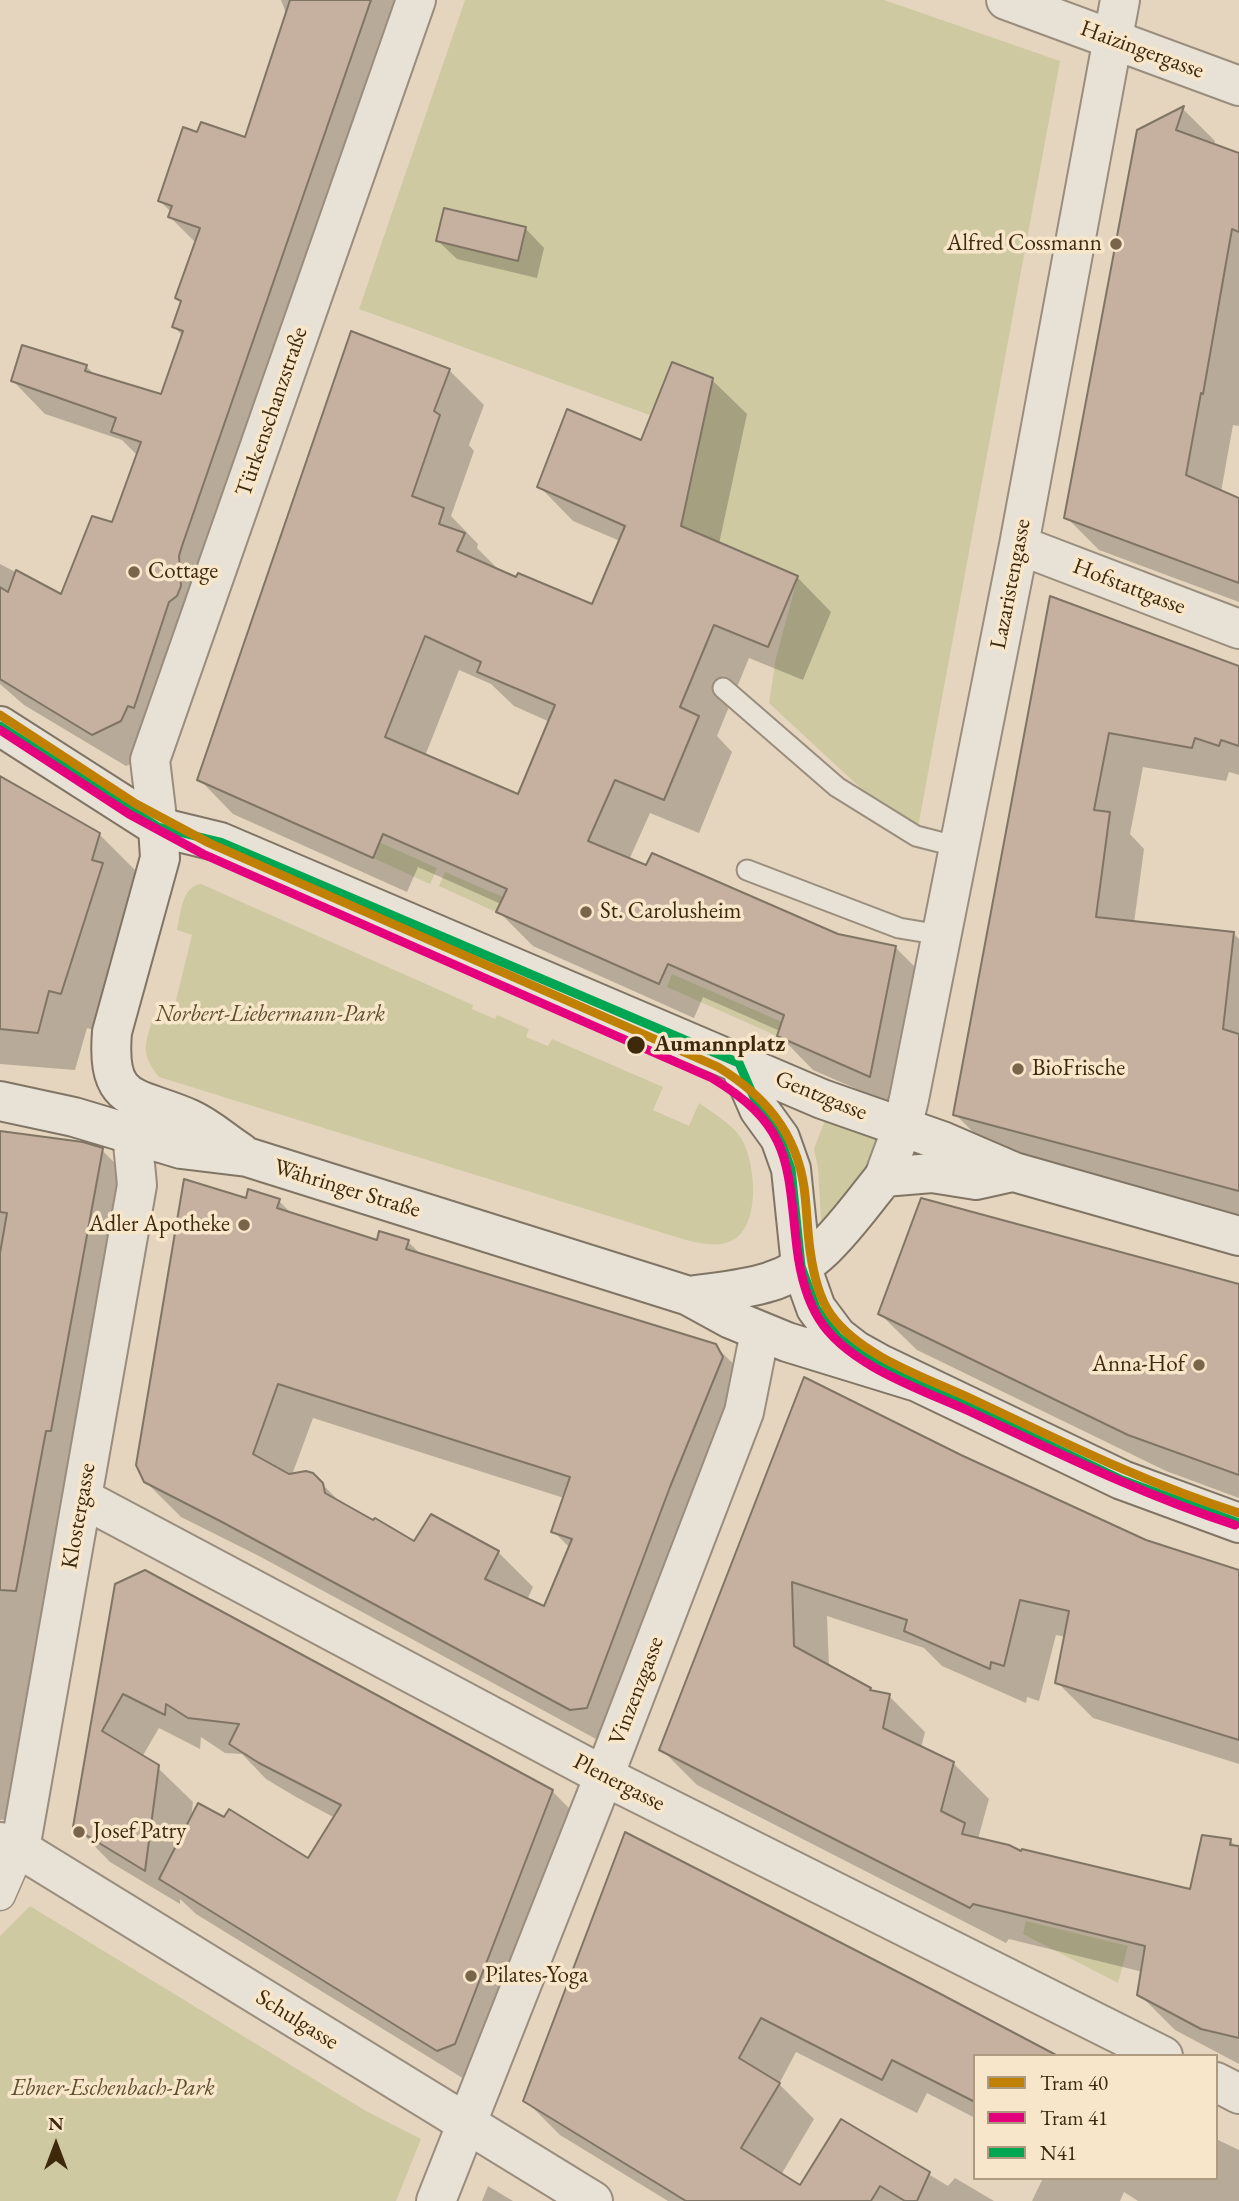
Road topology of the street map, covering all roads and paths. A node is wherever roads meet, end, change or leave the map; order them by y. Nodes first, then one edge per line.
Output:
1 (416, 0) edge
2 (1006, 0) edge
3 (1120, 0) edge
4 (1113, 38) junction
5 (1239, 86) edge
6 (1019, 545) junction
7 (1239, 629) edge
8 (723, 688) dead end
9 (0, 726) edge
10 (158, 827) junction
11 (959, 847) junction
12 (747, 870) dead end
13 (942, 935) junction
14 (739, 1063) junction
15 (0, 1101) edge
16 (902, 1128) junction
17 (132, 1133) junction
18 (247, 1157) junction
19 (1014, 1172) junction
20 (884, 1177) junction
21 (1239, 1236) edge
22 (802, 1266) junction
23 (689, 1296) junction
24 (761, 1332) junction
25 (914, 1381) junction
26 (82, 1498) junction
27 (1239, 1523) edge
28 (604, 1776) junction
29 (10, 1846) edge
30 (0, 1895) edge
31 (1159, 2054) edge
32 (1218, 2083) edge
33 (1239, 2094) edge
34 (466, 2123) junction
35 (436, 2201) edge
36 (593, 2201) edge

1 - 10 street, Türkenschanzstraße
2 - 4 street, Haizingergasse
3 - 4 street, Lazaristengasse
4 - 5 street, Haizingergasse
4 - 6 street, Lazaristengasse
6 - 7 street, Hofstattgasse
6 - 11 street, Lazaristengasse
8 - 11 lane
9 - 10 street, Gentzgasse
10 - 14 street, Gentzgasse
10 - 18 street
11 - 13 street, Lazaristengasse
12 - 13 lane
13 - 16 street, Lazaristengasse
14 - 16 street, Gentzgasse
14 - 22 street
15 - 17 street, Währinger Straße
16 - 19 street, Gentzgasse
16 - 20 street
17 - 18 street, Währinger Straße
17 - 26 street, Klostergasse
18 - 23 street, Währinger Straße
19 - 20 street
19 - 21 street, Gentzgasse
20 - 22 street
22 - 23 street, Währinger Straße
22 - 25 street, Währinger Straße
23 - 24 street, Währinger Straße
24 - 25 street, Währinger Straße
24 - 28 street, Vinzenzgasse
25 - 27 street, Währinger Straße
26 - 28 street, Plenergasse
26 - 29 street, Klostergasse
28 - 31 street, Plenergasse
28 - 34 street, Vinzenzgasse
29 - 30 street, Klostergasse
29 - 34 street, Schulgasse
32 - 33 street
34 - 35 street, Vinzenzgasse
34 - 36 street, Schulgasse

